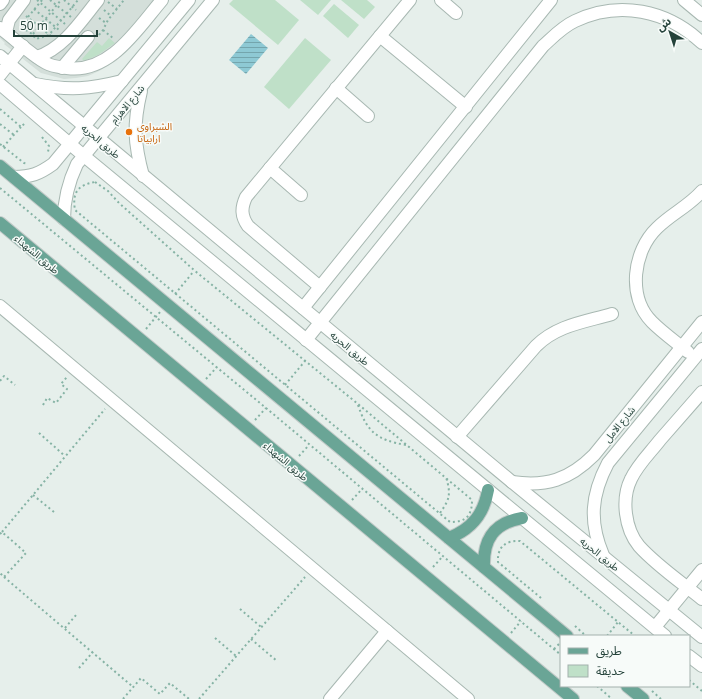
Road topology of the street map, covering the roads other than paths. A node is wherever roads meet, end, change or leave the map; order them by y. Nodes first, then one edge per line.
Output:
1 (3, 0) edge
2 (24, 0) edge
3 (98, 0) edge
4 (162, 0) edge
5 (189, 0) edge
6 (213, 0) edge
7 (410, 0) edge
8 (441, 0) edge
9 (551, 0) edge
10 (684, 0) edge
11 (0, 4) edge
12 (456, 13) dead end
13 (702, 15) edge
14 (3, 30) edge
15 (380, 36) junction
16 (92, 38) road end
17 (154, 43) junction
18 (702, 43) edge
19 (23, 46) junction
20 (168, 55) junction
21 (37, 57) junction
22 (143, 57) junction
23 (4, 60) edge
24 (62, 68) junction
25 (157, 68) junction
26 (0, 75) edge
27 (122, 81) junction
28 (0, 84) edge
29 (33, 84) junction
30 (142, 87) junction
31 (336, 88) junction
32 (466, 106) junction
33 (368, 116) dead end
34 (85, 127) junction
35 (99, 139) junction
36 (70, 144) junction
37 (84, 156) junction
38 (0, 166) edge
39 (270, 168) junction
40 (143, 176) junction
41 (14, 177) junction
42 (702, 191) edge
43 (301, 195) dead end
44 (64, 219) junction
45 (0, 223) edge
46 (320, 287) junction
47 (0, 306) edge
48 (303, 308) junction
49 (612, 314) dead end
50 (320, 322) junction
51 (702, 322) edge
52 (306, 340) junction
53 (681, 346) junction
54 (698, 353) edge
55 (702, 392) edge
56 (442, 424) junction
57 (457, 436) junction
58 (428, 441) junction
59 (584, 465) junction
60 (601, 478) junction
61 (512, 482) junction
62 (488, 490) junction
63 (522, 518) junction
64 (449, 538) junction
65 (603, 556) junction
66 (484, 567) junction
67 (702, 570) edge
68 (688, 587) junction
69 (702, 599) edge
70 (669, 610) junction
71 (654, 627) junction
72 (387, 631) junction
73 (571, 631) edge
74 (664, 635) edge
75 (702, 637) edge
76 (690, 657) edge
77 (702, 666) edge
78 (629, 687) edge
79 (647, 695) edge
80 (330, 699) edge
81 (468, 699) edge
82 (573, 699) edge

1 - 11 street
2 - 14 street
3 - 21 street
4 - 24 street
5 - 17 street, شارع الاهرام
6 - 20 street, شارع الاهرام
7 - 15 street
8 - 12 street
9 - 32 street
10 - 13 street
14 - 19 street
15 - 31 street
15 - 32 street
16 - 24 street
17 - 20 street
17 - 22 street, شارع الاهرام
18 - 50 street
19 - 21 street
19 - 23 street
20 - 25 street, شارع الاهرام
21 - 24 street
22 - 25 street
22 - 27 street, شارع الاهرام
23 - 26 street
23 - 29 street, طريق الحريه
25 - 30 street, شارع الاهرام
27 - 29 street
27 - 34 street, شارع الاهرام
28 - 36 street
29 - 34 street, طريق الحريه
30 - 35 street, شارع الاهرام
30 - 40 street
31 - 33 street
31 - 39 street
32 - 46 street
34 - 35 street, طريق الحريه
34 - 36 street, شارع الاهرام
35 - 37 street, شارع الاهرام
35 - 40 street, طريق الحريه
36 - 37 street
36 - 41 street, شارع الاهرام
37 - 44 street, شارع الاهرام
37 - 52 street
38 - 41 main road
39 - 43 street
39 - 46 street
40 - 48 street, طريق الحريه
41 - 44 main road
42 - 53 street
44 - 64 main road
45 - 82 main road, طريق الشهداء
46 - 48 street
47 - 72 street
48 - 50 street, طريق الحريه
49 - 57 street
50 - 52 street
50 - 56 street, طريق الحريه
51 - 53 street, شارع الامل
52 - 58 street
53 - 54 street
53 - 59 street, شارع الامل
54 - 60 street, شارع الامل
55 - 68 street
56 - 57 street, طريق الحريه
56 - 58 street
57 - 61 street, طريق الحريه
58 - 62 street
59 - 60 street
59 - 61 street, شارع الامل
60 - 65 street, شارع الامل
61 - 65 street, طريق الحريه
62 - 63 street
62 - 64 main road
63 - 66 main road
63 - 71 street
64 - 66 main road
65 - 70 street, طريق الحريه
66 - 73 main road
67 - 68 street
68 - 69 street
68 - 70 street
70 - 71 street
70 - 75 street, طريق الحريه
71 - 74 street
72 - 80 street
72 - 81 street
76 - 77 street
78 - 79 main road

